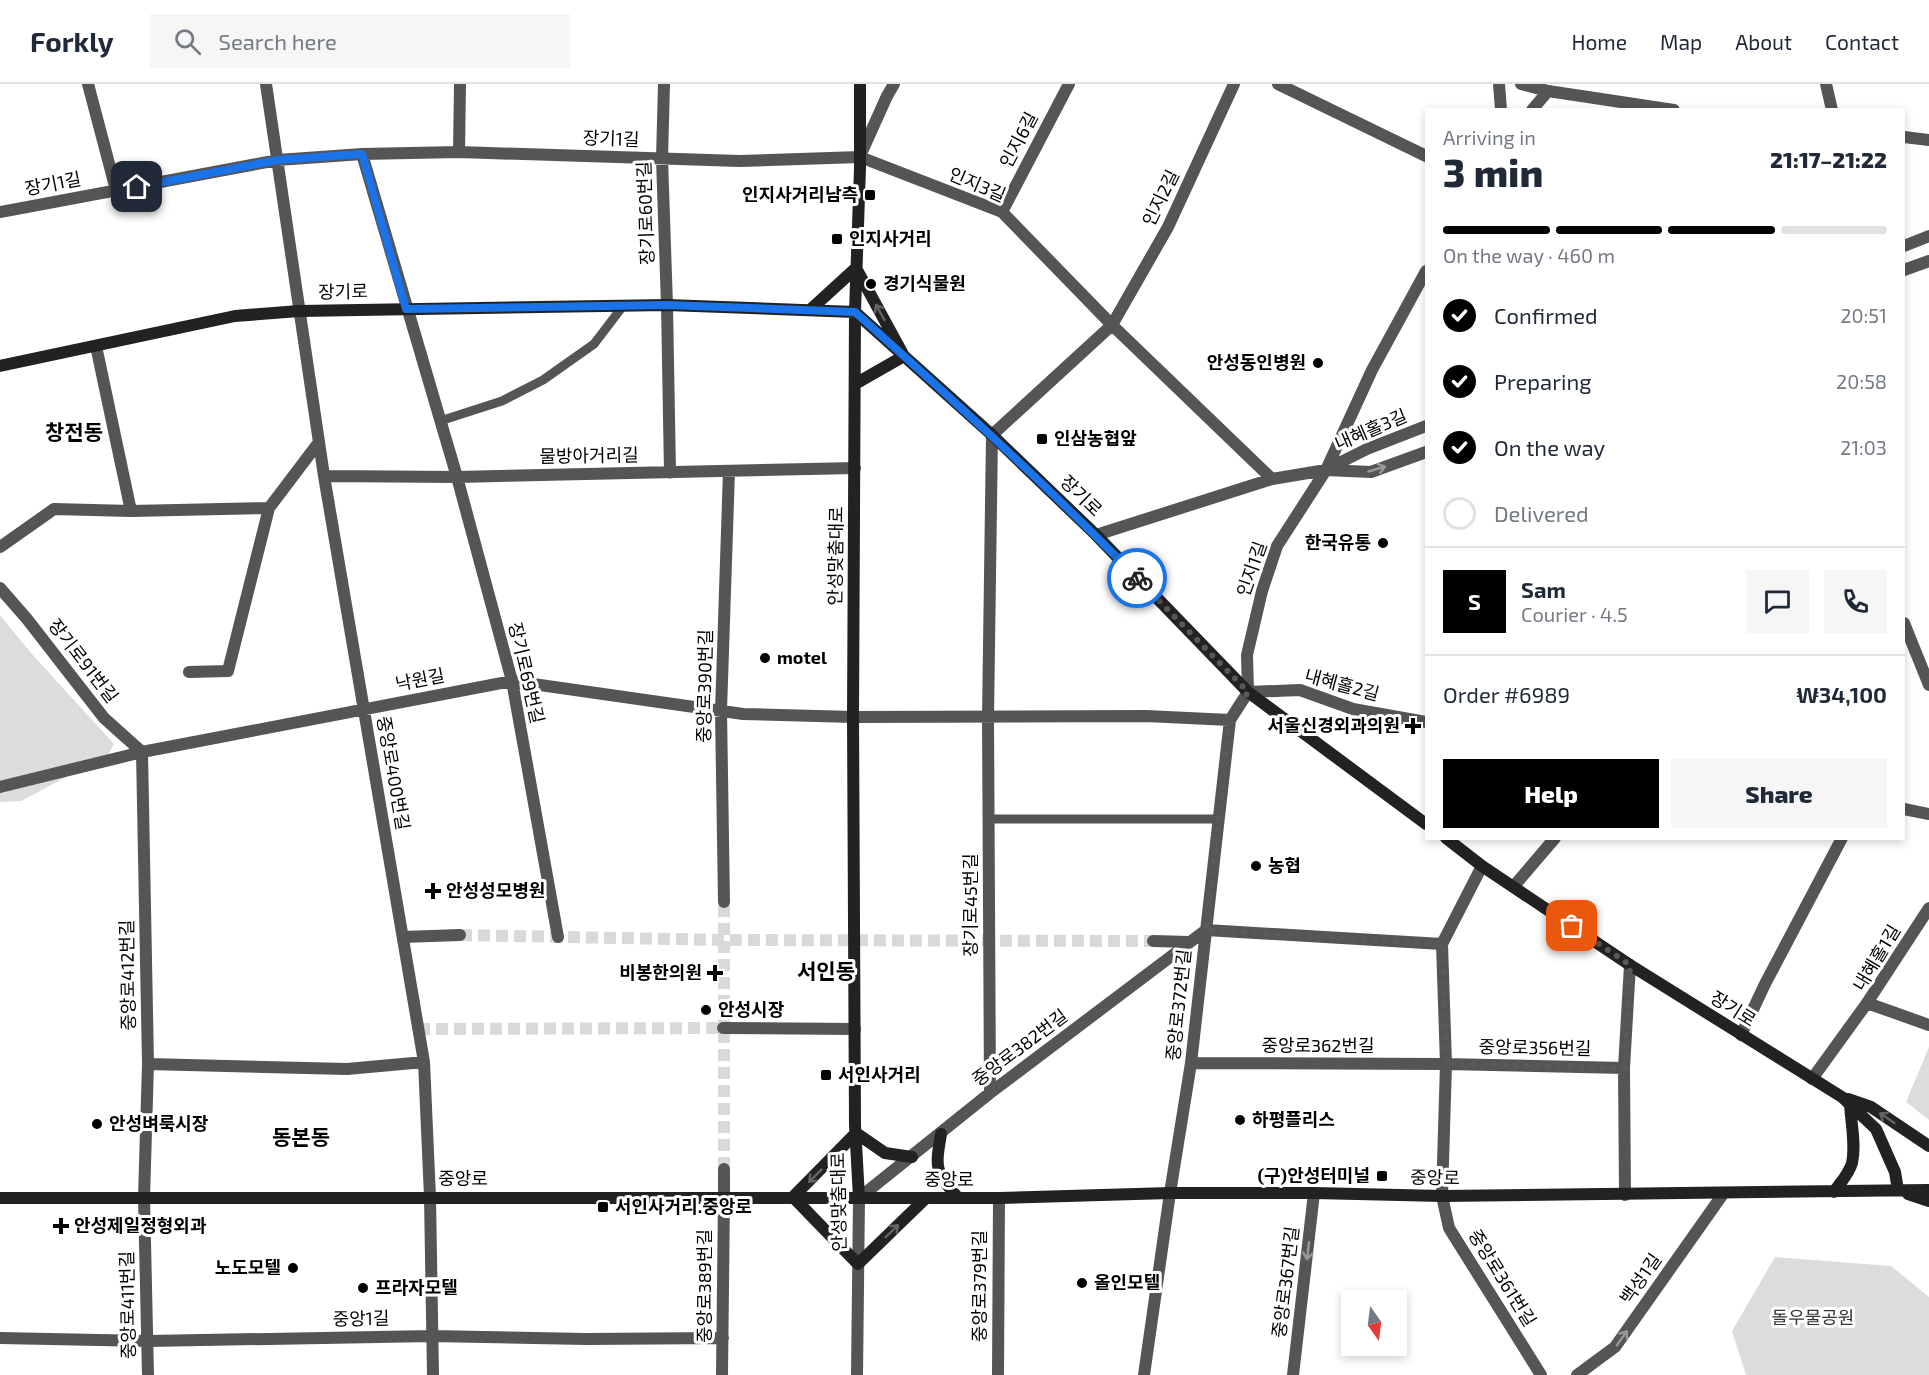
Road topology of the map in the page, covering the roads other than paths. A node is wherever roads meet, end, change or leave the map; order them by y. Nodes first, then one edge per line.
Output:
1 (88, 84) edge
2 (266, 84) edge
3 (460, 84) edge
4 (664, 84) edge
5 (860, 84) edge
6 (894, 84) edge
7 (1069, 84) edge
8 (1234, 84) edge
9 (1278, 84) edge
10 (1499, 84) edge
11 (1521, 84) edge
12 (1826, 84) edge
13 (1548, 91) junction
14 (1501, 108) edge
15 (1534, 108) edge
16 (1661, 108) edge
17 (1832, 108) edge
18 (1905, 137) edge
19 (1929, 140) edge
20 (459, 152) junction
21 (362, 154) junction
22 (1425, 156) edge
23 (860, 157) junction
24 (662, 159) junction
25 (278, 160) junction
26 (116, 190) junction
27 (0, 212) edge
28 (1002, 212) junction
29 (1929, 236) edge
30 (1905, 246) edge
31 (1929, 261) edge
32 (856, 268) junction
33 (1905, 270) edge
34 (1425, 274) edge
35 (667, 305) junction
36 (623, 306) junction
37 (406, 309) junction
38 (810, 310) junction
39 (299, 311) junction
40 (855, 312) junction
41 (1112, 325) junction
42 (96, 346) junction
43 (904, 356) junction
44 (0, 366) edge
45 (855, 384) junction
46 (440, 421) junction
47 (1425, 426) edge
48 (992, 435) junction
49 (319, 442) junction
50 (1425, 452) edge
51 (855, 468) junction
52 (1326, 470) junction
53 (729, 471) junction
54 (670, 473) junction
55 (324, 476) junction
56 (457, 477) junction
57 (1272, 479) junction
58 (269, 508) junction
59 (131, 511) junction
60 (1096, 535) junction
61 (0, 547) edge
62 (0, 588) edge
63 (1905, 625) edge
64 (189, 672) dead end
65 (512, 681) junction
66 (1929, 685) edge
67 (1248, 692) junction
68 (364, 708) junction
69 (721, 711) junction
70 (853, 717) junction
71 (988, 717) junction
72 (1230, 720) junction
73 (1425, 722) edge
74 (142, 752) junction
75 (0, 787) edge
76 (1905, 809) edge
77 (1929, 814) edge
78 (988, 819) junction
79 (1219, 819) junction
80 (1425, 823) edge
81 (1449, 840) edge
82 (1553, 840) edge
83 (1841, 840) edge
84 (1482, 866) junction
85 (1514, 886) junction
86 (724, 902) tunnel mouth
87 (1929, 908) edge
88 (1206, 930) junction
89 (460, 935) tunnel mouth
90 (403, 937) junction
91 (558, 937) dead end
92 (1153, 941) tunnel mouth
93 (1189, 942) junction
94 (1443, 944) junction
95 (1630, 965) junction
96 (1867, 1003) junction
97 (1929, 1025) edge
98 (723, 1028) tunnel mouth
99 (855, 1029) junction
100 (1741, 1035) junction
101 (424, 1062) junction
102 (148, 1064) junction
103 (1191, 1064) junction
104 (1446, 1064) junction
105 (1624, 1068) junction
106 (1812, 1079) junction
107 (990, 1093) junction
108 (1846, 1100) junction
109 (855, 1133) junction
110 (941, 1134) junction
111 (1929, 1146) edge
112 (912, 1157) junction
113 (724, 1169) tunnel mouth
114 (1898, 1190) junction
115 (1929, 1190) edge
116 (1834, 1192) junction
117 (1170, 1193) junction
118 (1314, 1193) junction
119 (1724, 1194) junction
120 (1625, 1195) junction
121 (1442, 1196) junction
122 (430, 1197) junction
123 (724, 1197) junction
124 (793, 1197) junction
125 (0, 1198) edge
126 (144, 1198) junction
127 (859, 1198) junction
128 (926, 1198) junction
129 (958, 1198) junction
130 (999, 1198) junction
131 (1929, 1201) edge
132 (858, 1264) junction
133 (432, 1336) junction
134 (0, 1338) edge
135 (723, 1338) junction
136 (148, 1341) junction
137 (148, 1375) edge
138 (433, 1375) edge
139 (722, 1375) edge
140 (857, 1375) edge
141 (998, 1375) edge
142 (1144, 1375) edge
143 (1293, 1375) edge
144 (1541, 1375) edge
145 (1577, 1375) edge

1 - 26 street
2 - 25 street, 중앙로400번길
3 - 20 street
4 - 24 street, 장기로60번길
5 - 23 main road, 안성맞춤대로
6 - 23 street
7 - 28 street, 인지6길
8 - 41 street, 인지2길
9 - 22 street
10 - 14 street
11 - 13 street
12 - 17 street
13 - 15 street
13 - 16 street
18 - 19 street
20 - 21 street, 장기1길
20 - 24 street, 장기1길
21 - 25 street, 장기1길
21 - 37 street
23 - 24 street, 장기1길
23 - 28 street, 인지3길
23 - 32 main road, 안성맞춤대로
24 - 35 street, 장기로60번길
25 - 26 street, 장기1길
25 - 39 street, 중앙로400번길
26 - 27 street, 장기1길
28 - 41 street, 인지3길
29 - 30 street
31 - 33 street
32 - 38 main road
32 - 40 main road, 안성맞춤대로
43 -> 32 main road
34 - 52 street, 인지1길
35 - 36 main road, 장기로
35 - 38 main road, 장기로
35 - 54 street
36 - 37 main road, 장기로
36 - 46 lane
37 - 39 main road, 장기로
37 - 46 street, 장기로69번길
38 - 40 main road, 장기로
39 - 42 main road, 장기로
39 - 49 street, 중앙로400번길
40 - 43 main road, 장기로
40 - 45 main road, 안성맞춤대로
41 - 48 street, 인지2길
41 - 57 street
42 - 44 main road, 장기로
42 - 59 street
43 - 45 main road
43 - 48 main road, 장기로
45 - 51 main road, 안성맞춤대로
46 - 56 street, 장기로69번길
47 - 52 street, 내혜홀3길
48 - 60 main road, 장기로
48 - 71 street, 장기로45번길
49 - 55 street, 중앙로400번길
49 - 58 street
52 -> 50 street, 내혜홀3길
51 - 53 street, 물방아거리길
51 - 70 main road, 안성맞춤대로
52 - 57 street
52 - 67 street, 인지1길
53 - 54 street, 물방아거리길
53 - 69 street, 중앙로390번길
54 - 56 street, 물방아거리길
55 - 56 street, 물방아거리길
55 - 68 street, 중앙로400번길
56 - 65 street, 장기로69번길
57 - 60 street
58 - 59 street
58 - 64 street
59 - 61 street
60 - 67 main road, 장기로
62 - 74 street, 장기로91번길
63 - 66 street
65 - 68 street, 낙원길
65 - 69 street, 낙원길
65 - 91 street, 장기로69번길
67 - 72 street, 중앙로372번길
67 - 73 street, 내혜홀2길
67 - 80 main road, 장기로
68 - 74 street, 낙원길
68 - 90 street, 중앙로400번길
69 - 70 street, 낙원길
69 - 86 street, 중앙로390번길
70 - 71 street
70 - 99 main road, 안성맞춤대로
71 - 72 street
71 - 78 street, 장기로45번길
72 - 79 street, 중앙로372번길
74 - 75 street, 낙원길
74 - 102 street, 중앙로412번길
76 - 77 street
78 - 79 lane
78 - 107 street, 장기로45번길
79 - 88 street, 중앙로372번길
81 - 84 main road, 장기로
82 - 85 street
83 - 100 street
84 - 85 main road, 장기로
84 - 94 street
85 - 95 main road, 장기로
87 - 96 street, 내혜홀1길
88 - 93 street, 중앙로382번길
88 - 94 street
88 - 103 street, 중앙로372번길
89 - 90 street
90 - 101 street, 중앙로400번길
92 - 93 street
93 - 107 street, 중앙로382번길
94 - 104 street
95 - 100 main road, 장기로
95 - 105 street
96 - 97 street, 내혜홀1길
96 - 106 street
98 - 99 street
99 - 109 main road, 안성맞춤대로
100 - 106 main road, 장기로
101 - 102 street
101 - 122 street, 중앙로400번길
102 - 126 street, 중앙로412번길
103 - 104 street, 중앙로362번길
103 - 117 street, 중앙로372번길
104 - 105 street, 중앙로356번길
104 - 121 street
105 - 120 street
106 - 108 main road, 장기로
107 - 110 street, 중앙로382번길
111 -> 108 main road
108 - 114 main road, 장기로
108 - 116 main road
109 - 112 main road
109 -> 124 main road
109 - 127 main road, 안성맞춤대로
110 - 112 street, 중앙로382번길
110 - 129 main road
112 - 127 street, 중앙로382번길
113 - 123 street
114 - 115 main road, 중앙로
114 - 116 main road, 중앙로
114 - 131 main road, 중앙로
116 - 119 main road, 중앙로
117 - 118 main road, 중앙로
117 - 130 main road, 중앙로
117 - 142 street, 중앙로372번길
118 - 121 main road, 중앙로
118 -> 143 street, 중앙로367번길
119 - 120 main road, 중앙로
145 -> 119 street, 백성1길
120 - 121 main road, 중앙로
121 - 144 street, 중앙로361번길
122 - 123 main road, 중앙로
122 - 126 main road, 중앙로
122 - 133 street, 중앙로400번길
123 - 124 main road, 중앙로
123 - 135 street, 중앙로389번길
124 - 127 main road, 중앙로
124 - 132 main road
125 - 126 main road, 중앙로
126 - 136 street, 중앙로411번길
127 - 128 main road, 중앙로
127 - 132 street, 안성맞춤대로
128 - 129 main road, 중앙로
132 -> 128 main road
129 - 130 main road, 중앙로
130 - 141 street, 중앙로379번길
132 - 140 street, 안성맞춤대로
133 - 135 street, 중앙1길
133 - 136 street, 중앙1길
133 - 138 street, 중앙로400번길
134 - 136 street, 중앙1길
135 - 139 street, 중앙로389번길
136 - 137 street, 중앙로411번길

